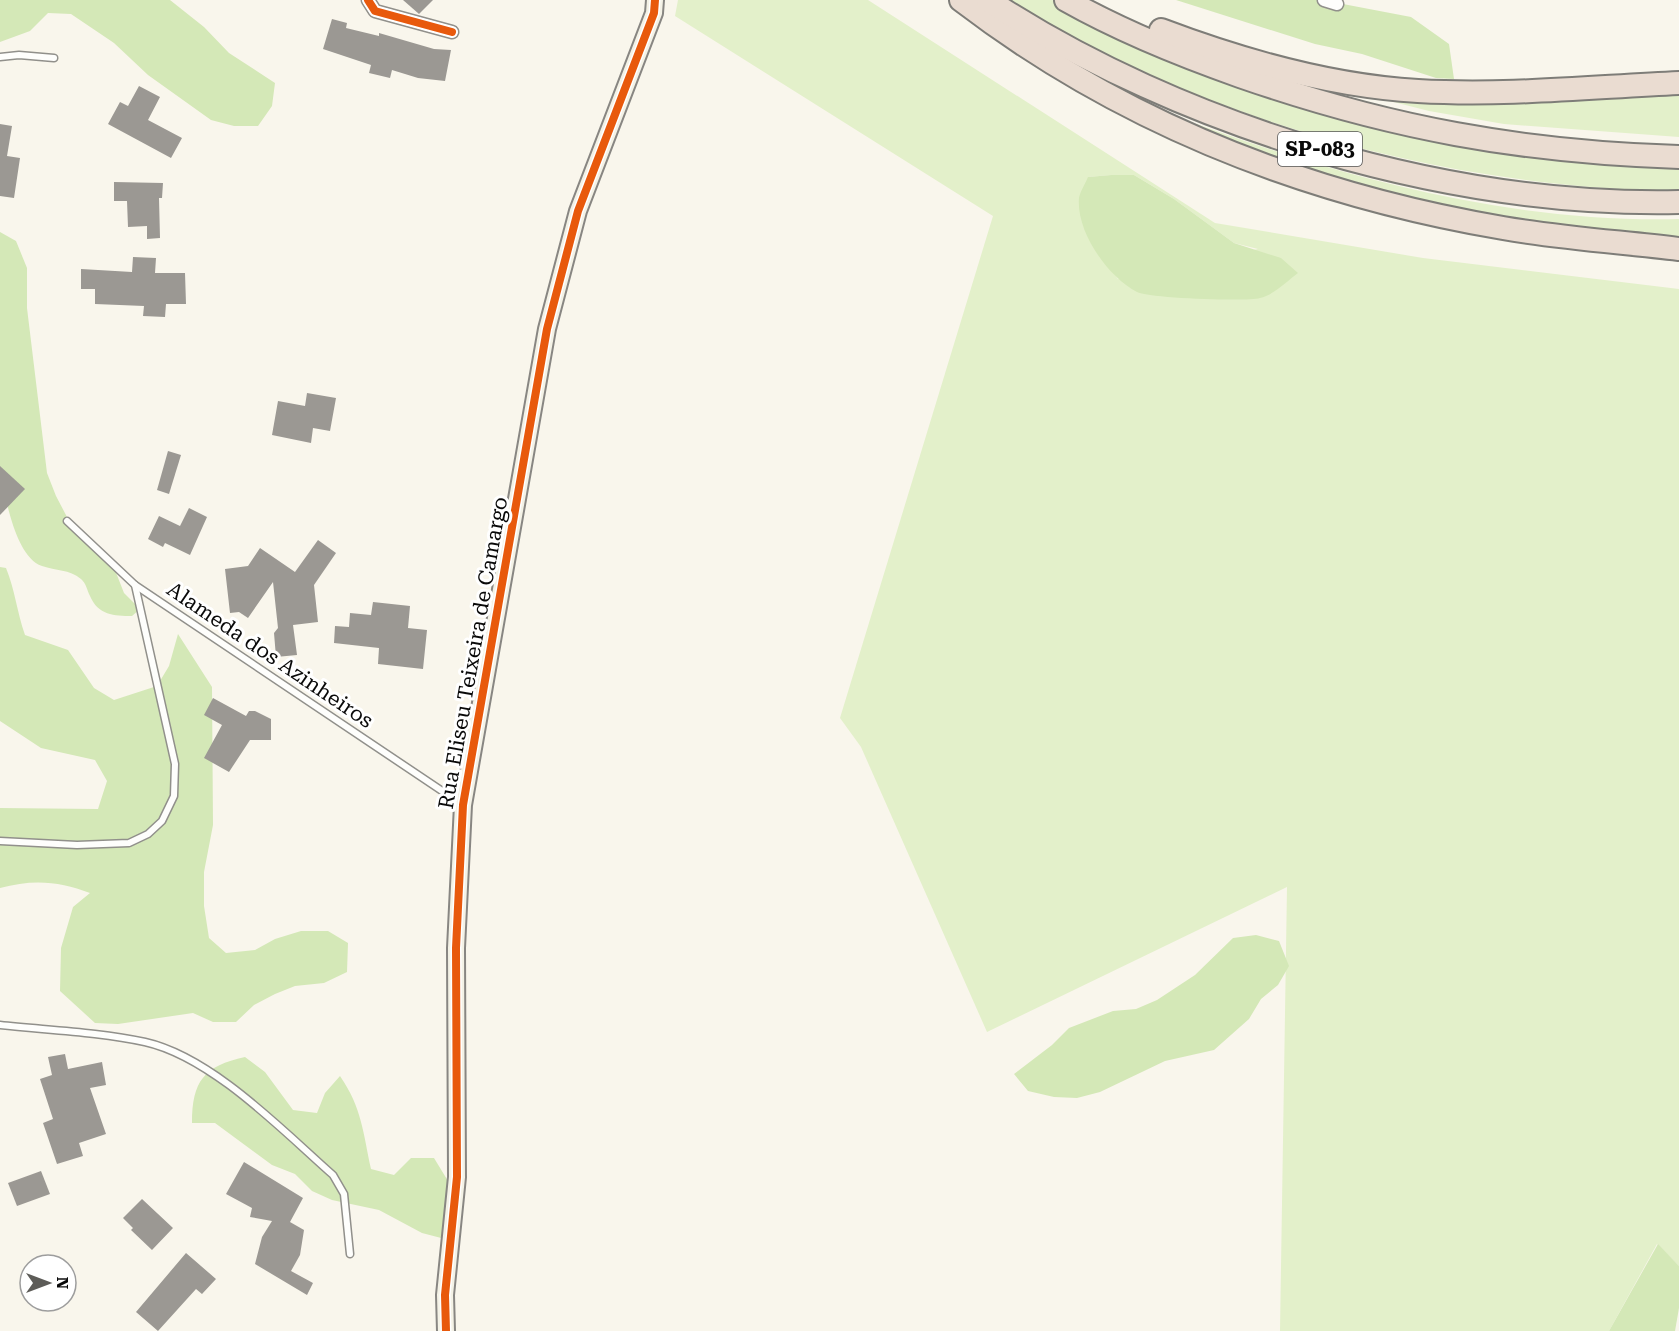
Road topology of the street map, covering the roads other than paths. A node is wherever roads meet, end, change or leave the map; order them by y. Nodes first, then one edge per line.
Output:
1 (368, 0) edge
2 (655, 0) edge
3 (961, 0) edge
4 (988, 0) edge
5 (1066, 0) edge
6 (1091, 0) edge
7 (1323, 0) edge
8 (1337, 4) dead end
9 (452, 32) dead end
10 (0, 57) edge
11 (54, 58) dead end
12 (1679, 83) edge
13 (1679, 157) edge
14 (1679, 202) edge
15 (1679, 249) edge
16 (66, 521) dead end
17 (135, 585) junction
18 (463, 805) junction
19 (0, 841) edge
20 (0, 1025) edge
21 (350, 1254) dead end
22 (446, 1331) edge

1 - 9 street
2 - 18 street, Rua Eliseu Teixeira de Camargo
3 - 15 highway
4 - 14 highway, SP-083
5 - 13 highway, SP-083
6 - 12 highway
7 - 8 street
10 - 11 lane
16 - 17 lane, Alameda dos Azinheiros
17 - 18 lane, Alameda dos Azinheiros
17 - 19 lane
18 - 22 street, Rua Eliseu Teixeira de Camargo
20 - 21 lane

